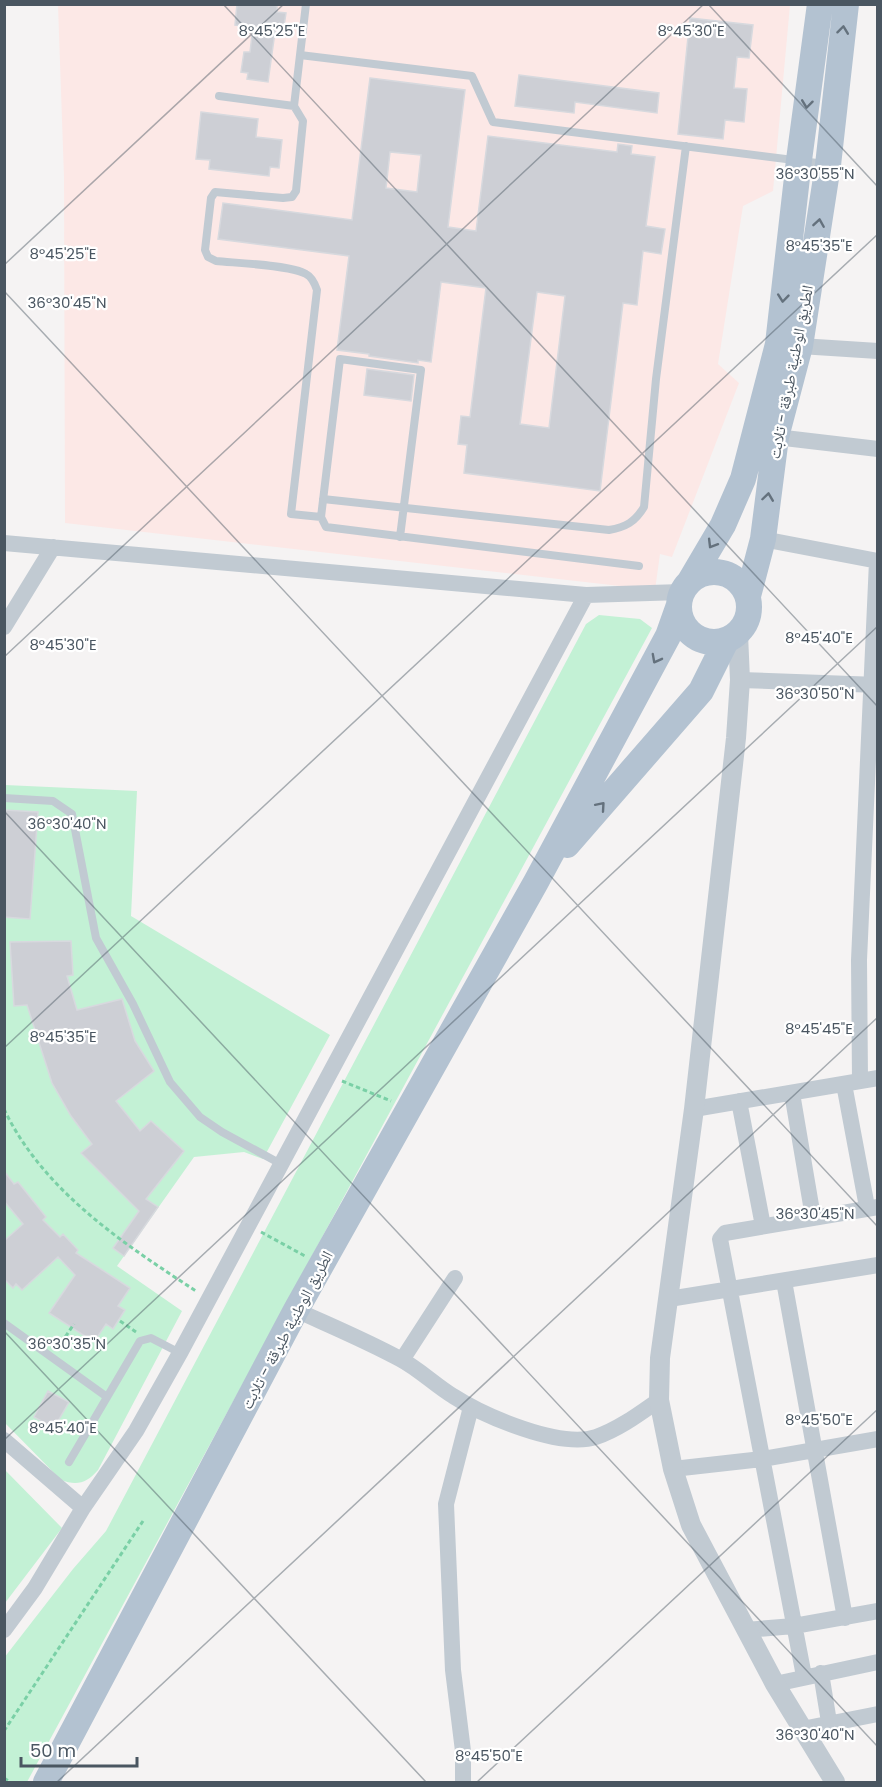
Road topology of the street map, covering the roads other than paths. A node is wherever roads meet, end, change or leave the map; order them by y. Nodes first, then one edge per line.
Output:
1 (306, 4) edge
2 (820, 4) edge
3 (846, 4) edge
4 (300, 55) junction
5 (219, 96) dead end
6 (294, 106) junction
7 (686, 146) junction
8 (799, 160) junction
9 (828, 165) junction
10 (800, 346) junction
11 (878, 351) edge
12 (776, 437) junction
13 (878, 449) edge
14 (323, 499) junction
15 (404, 507) junction
16 (321, 517) junction
17 (400, 537) junction
18 (763, 538) junction
19 (4, 543) edge
20 (53, 548) junction
21 (877, 561) edge
22 (639, 566) dead end
23 (684, 593) junction
24 (586, 595) junction
25 (748, 596) junction
26 (4, 627) edge
27 (732, 637) junction
28 (740, 680) junction
29 (874, 685) edge
30 (4, 798) edge
31 (536, 882) junction
32 (870, 911) edge
33 (878, 1078) edge
34 (852, 1082) junction
35 (792, 1093) junction
36 (739, 1101) junction
37 (694, 1109) junction
38 (281, 1164) junction
39 (872, 1207) edge
40 (813, 1217) junction
41 (763, 1226) junction
42 (878, 1265) edge
43 (455, 1278) dead end
44 (784, 1281) junction
45 (730, 1291) junction
46 (669, 1299) junction
47 (296, 1310) junction
48 (4, 1323) edge
49 (180, 1353) junction
50 (402, 1360) junction
51 (107, 1397) junction
52 (659, 1400) junction
53 (471, 1407) junction
54 (878, 1439) edge
55 (4, 1440) edge
56 (814, 1450) junction
57 (762, 1459) junction
58 (69, 1462) dead end
59 (673, 1469) junction
60 (83, 1508) junction
61 (878, 1611) edge
62 (845, 1618) junction
63 (795, 1626) junction
64 (4, 1630) edge
65 (745, 1630) junction
66 (878, 1662) edge
67 (821, 1673) junction
68 (804, 1676) junction
69 (775, 1684) junction
70 (878, 1714) edge
71 (829, 1722) junction
72 (802, 1729) junction
73 (46, 1782) edge
74 (463, 1782) edge
75 (835, 1782) edge

1 - 4 lane
2 -> 8 main road, الطريق الوطنية طبرقة - تلابت
9 -> 3 main road, الطريق الوطنية طبرقة - تلابت
4 - 6 lane
4 - 7 lane
5 - 6 lane
6 - 16 lane
7 - 8 lane
7 - 15 lane
8 - 9 lane
8 -> 23 main road, الطريق الوطنية طبرقة - تلابت
10 -> 9 main road, الطريق الوطنية طبرقة - تلابت
10 - 11 street
10 - 12 main road, الطريق الوطنية طبرقة - تلابت
12 - 13 street
18 -> 12 main road, الطريق الوطنية طبرقة - تلابت
14 - 15 lane
14 - 15 lane
14 - 16 lane
15 - 17 lane
16 - 17 lane
17 - 22 lane
18 - 21 street
18 - 25 main road, الطريق الوطنية طبرقة - تلابت
19 - 20 street
20 - 24 street
20 - 26 street
21 - 29 street
23 - 24 street
23 - 25 main road
23 - 27 main road
23 -> 31 main road, الطريق الوطنية طبرقة - تلابت
24 - 38 street
25 - 27 main road
27 - 28 street
31 -> 27 main road, الطريق الوطنية طبرقة - تلابت
28 - 29 street
28 - 37 street
29 - 32 street
30 - 38 lane
31 - 47 main road, الطريق الوطنية طبرقة - تلابت
32 - 34 street
33 - 34 street
34 - 35 street
34 - 39 street
35 - 36 street
35 - 40 street
36 - 37 street
36 - 41 street
37 - 46 street
38 - 49 street
39 - 40 street
40 - 41 street
41 - 45 street
42 - 44 street
43 - 50 street
44 - 45 street
44 - 56 street
45 - 46 street
45 - 57 street
46 - 52 street
47 - 50 street
47 - 73 main road, الطريق الوطنية طبرقة - تلابت
48 - 51 lane
49 - 51 lane
49 - 60 street
50 - 53 street
51 - 58 lane
52 - 53 street
52 - 59 street
53 - 74 street
54 - 56 street
55 - 60 street
56 - 57 street
56 - 62 street
57 - 59 street
57 - 63 street
59 - 65 street
60 - 64 street
61 - 62 street
62 - 63 street
63 - 65 street
63 - 68 street
65 - 69 street
66 - 67 street
67 - 68 street
67 - 71 street
68 - 69 street
69 - 72 street
70 - 71 street
71 - 72 street
72 - 75 street

